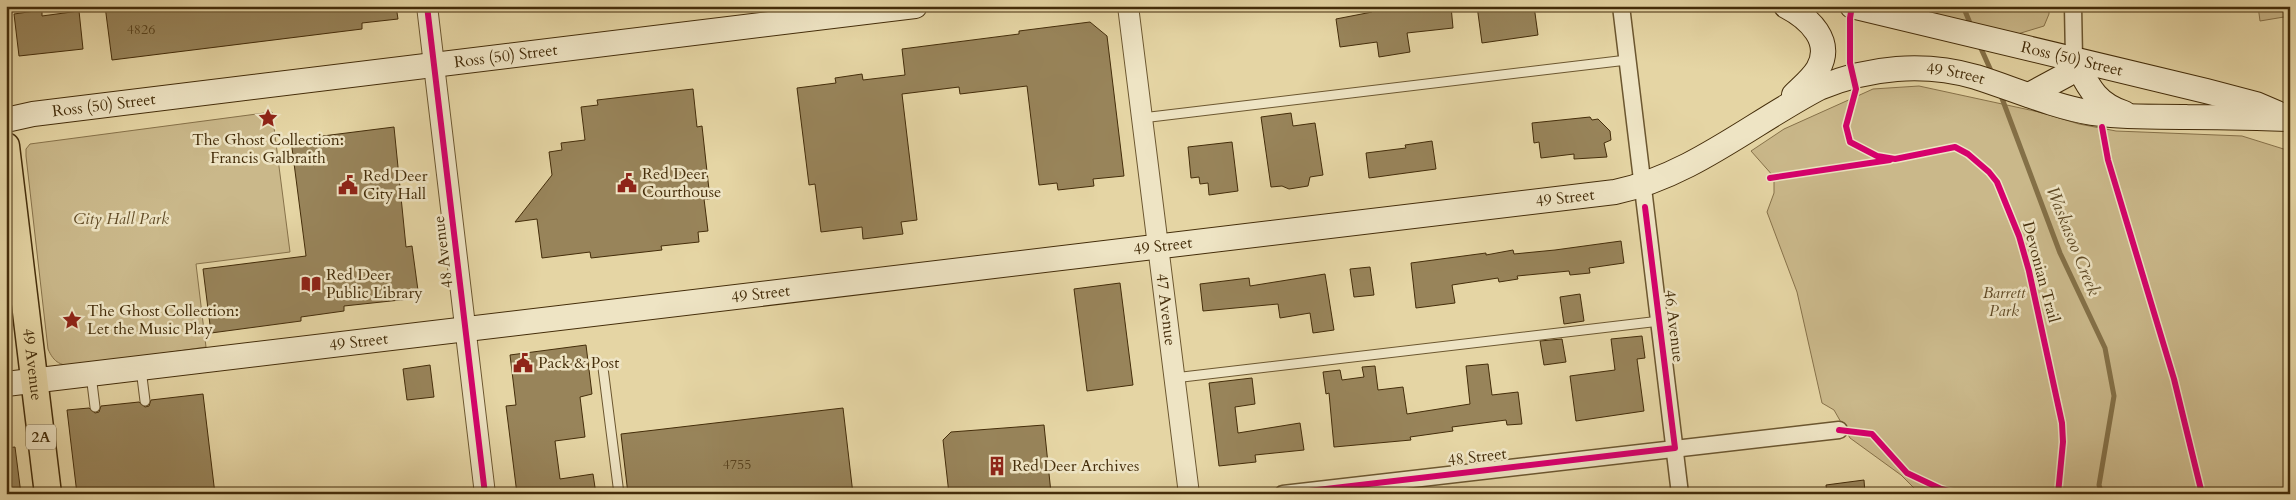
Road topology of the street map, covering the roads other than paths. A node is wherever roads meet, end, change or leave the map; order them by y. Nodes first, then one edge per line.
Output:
1 (427, 6) edge
2 (915, 6) edge
3 (1128, 6) edge
4 (1621, 6) edge
5 (1786, 6) edge
6 (1852, 6) edge
7 (2073, 6) edge
8 (816, 12) edge
9 (2074, 59) junction
10 (1627, 60) junction
11 (434, 65) junction
12 (2030, 95) junction
13 (1778, 110) junction
14 (2138, 116) junction
15 (1142, 118) junction
16 (2290, 118) edge
17 (6, 120) edge
18 (6, 146) edge
19 (1642, 185) junction
20 (1158, 247) junction
21 (1660, 321) junction
22 (466, 329) junction
23 (141, 366) junction
24 (603, 368) dead end
25 (91, 373) junction
26 (1174, 378) junction
27 (34, 380) junction
28 (6, 384) edge
29 (144, 401) dead end
30 (95, 407) dead end
31 (1839, 430) dead end
32 (1675, 448) junction
33 (48, 494) edge
34 (485, 494) edge
35 (619, 494) edge
36 (1189, 494) edge
37 (1283, 494) edge
38 (1680, 494) edge

1 - 11 street, 48 Avenue
2 - 8 main road, Ross (50) Street
3 - 15 street, 47 Avenue
4 - 10 street, 46 Avenue
5 - 13 main road
6 - 9 main road, Ross (50) Street
7 - 9 street
8 - 11 main road, Ross (50) Street
9 - 12 main road
9 - 14 main road
9 - 16 main road, Ross (50) Street
10 - 15 lane
10 - 19 street, 46 Avenue
11 - 17 main road, Ross (50) Street
11 - 22 street, 48 Avenue
12 - 13 main road, 49 Street
12 - 14 main road, 49 Street
13 - 19 main road, 49 Street
14 - 16 main road, 49 Street
15 - 20 street, 47 Avenue
18 - 27 main road, 49 Avenue / 2A
19 - 20 main road, 49 Street
19 - 21 street, 46 Avenue
20 - 22 main road, 49 Street
20 - 26 street, 47 Avenue
21 - 26 lane
21 - 32 street, 46 Avenue
22 - 23 main road, 49 Street
22 - 34 street, 48 Avenue
23 - 25 main road, 49 Street
23 - 29 lane
24 - 35 lane
25 - 27 main road, 49 Street
25 - 30 lane
26 - 36 street, 47 Avenue
27 - 28 main road, 49 Street
27 - 33 main road, 49 Avenue / 2A
31 - 32 street, 48 Street
32 - 37 street, 48 Street
32 - 38 street, 46 Avenue

